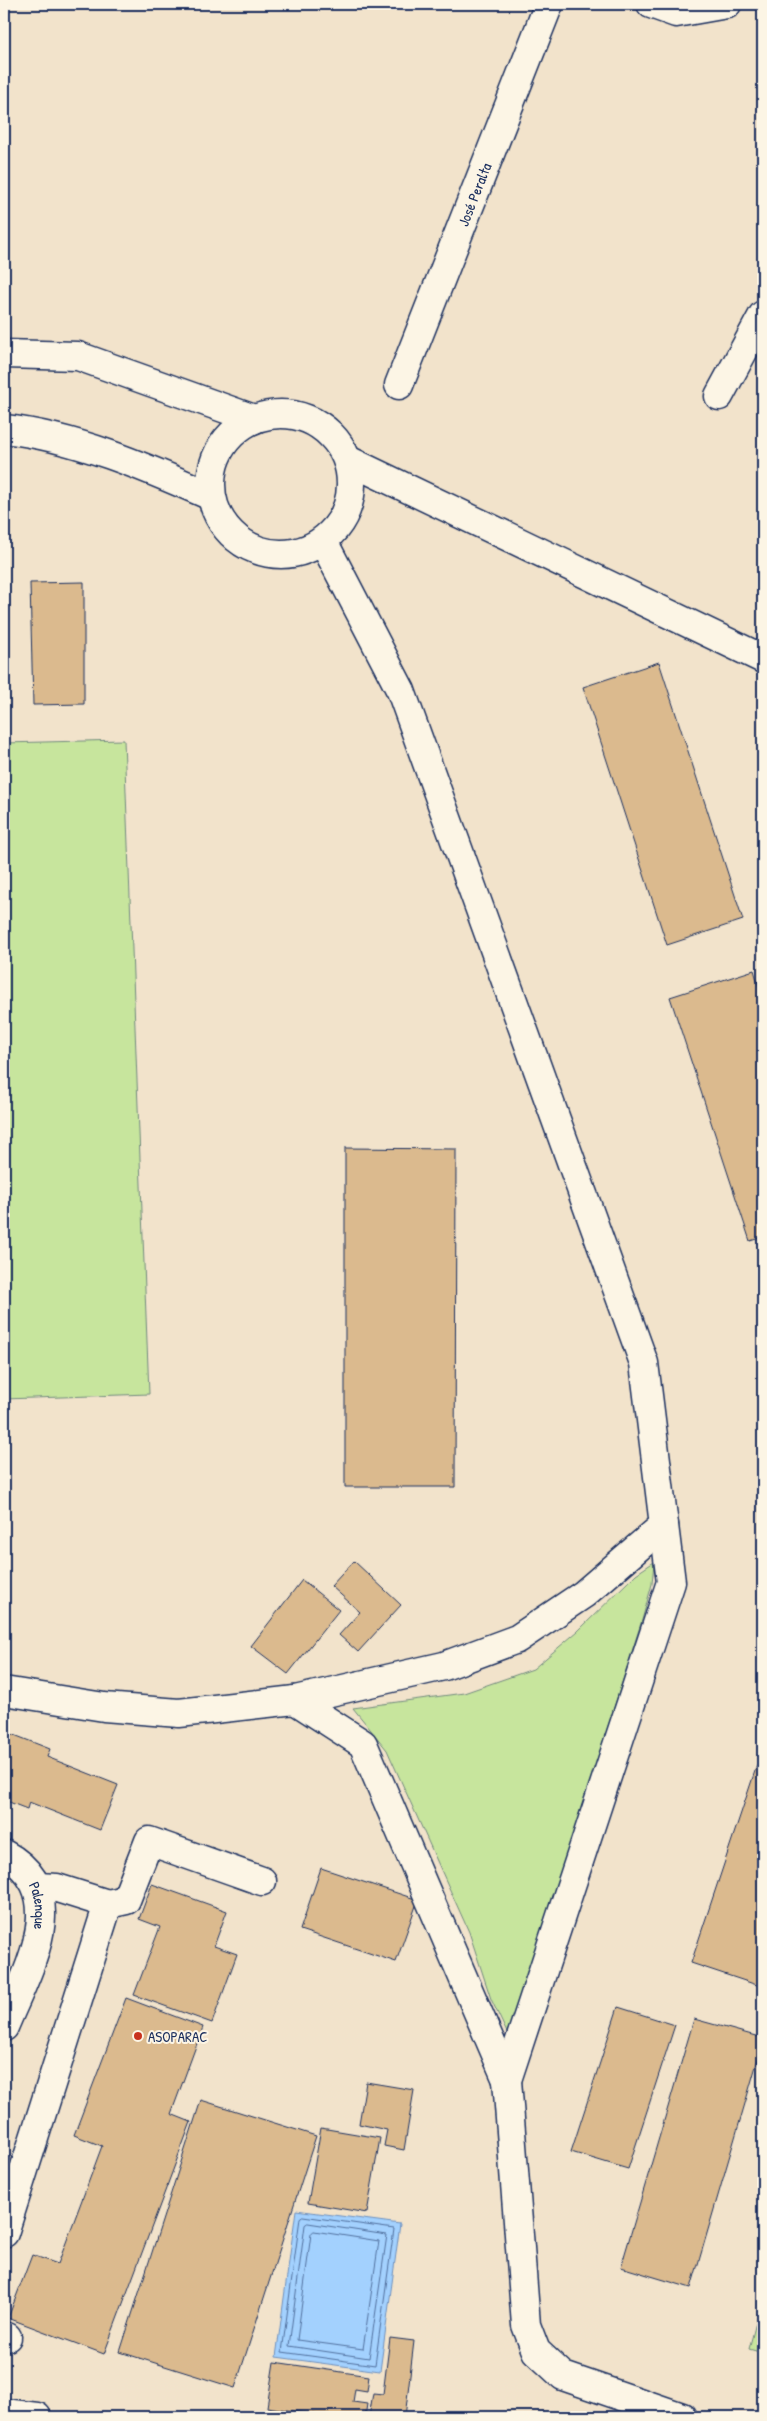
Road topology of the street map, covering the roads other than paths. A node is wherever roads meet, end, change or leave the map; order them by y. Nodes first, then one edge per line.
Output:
1 (549, 4) edge
2 (651, 4) edge
3 (727, 4) edge
4 (763, 315) edge
5 (4, 354) edge
6 (400, 385) dead end
7 (719, 396) dead end
8 (254, 419) junction
9 (4, 428) edge
10 (348, 460) junction
11 (211, 496) junction
12 (323, 541) junction
13 (763, 659) edge
14 (664, 1525) junction
15 (4, 1691) edge
16 (295, 1700) junction
17 (4, 1854) edge
18 (262, 1881) dead end
19 (37, 1887) junction
20 (108, 1904) junction
21 (4, 2026) edge
22 (507, 2080) junction
23 (4, 2233) edge
24 (4, 2413) edge
25 (37, 2417) edge
26 (682, 2417) edge

1 - 6 street, José Peralta
2 - 3 street
4 - 7 street
5 - 8 street
8 - 10 street
8 - 11 street
9 - 11 street
10 - 12 street
10 - 13 street
11 - 12 street
12 - 14 street
14 - 16 street
14 - 22 street
15 - 16 street
16 - 22 street
17 - 19 street, Palenque
18 - 20 street
19 - 20 street
19 - 21 street, Palenque
20 - 23 street
22 - 26 street
24 - 25 street

